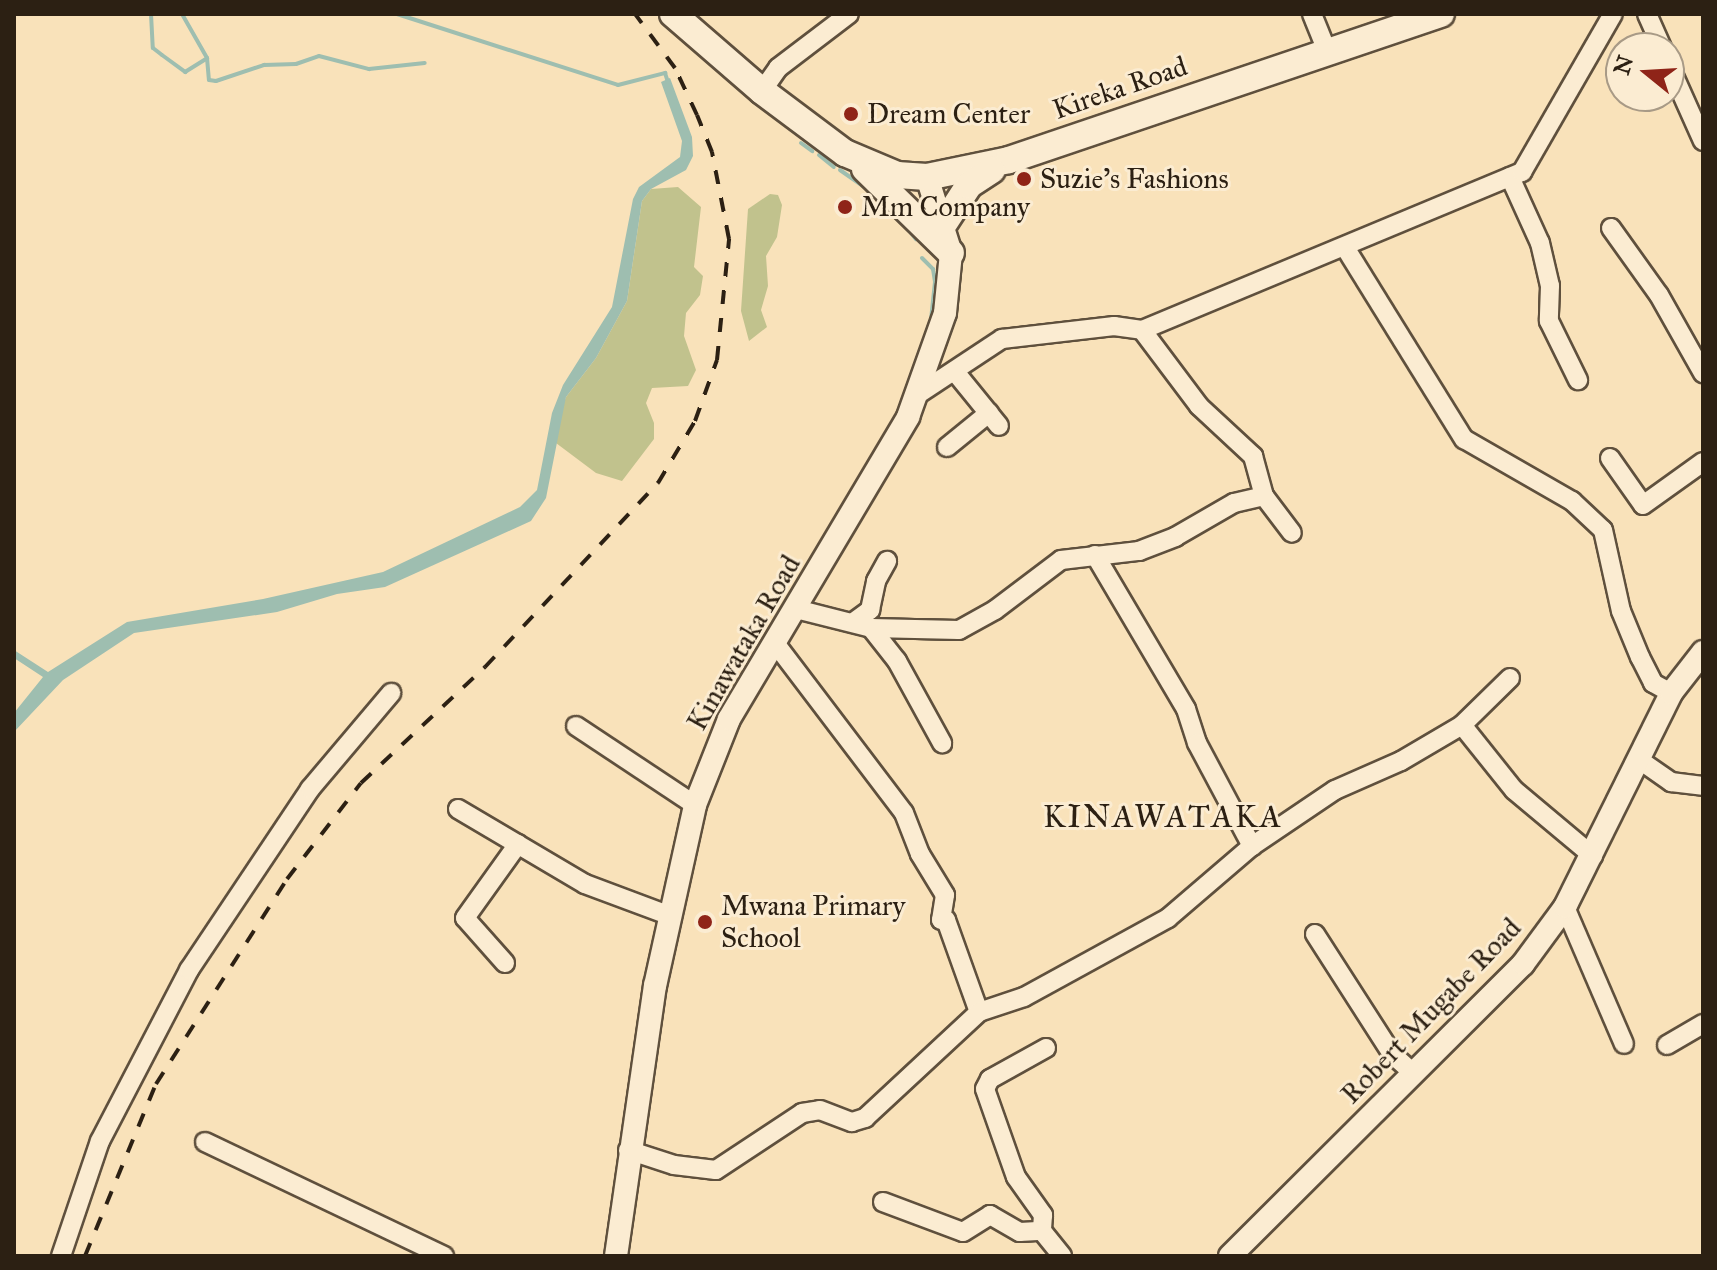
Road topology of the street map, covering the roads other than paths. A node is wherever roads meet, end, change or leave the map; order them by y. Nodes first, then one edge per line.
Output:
1 (673, 14) edge
2 (849, 14) edge
3 (1312, 14) edge
4 (1441, 14) edge
5 (1613, 14) edge
6 (1327, 51) junction
7 (762, 91) junction
8 (1685, 101) edge
9 (1703, 141) edge
10 (845, 153) junction
11 (1009, 160) junction
12 (927, 177) junction
13 (1510, 177) junction
14 (945, 222) junction
15 (1611, 228) dead end
16 (1346, 249) junction
17 (951, 253) junction
18 (1142, 330) junction
19 (956, 373) junction
20 (1703, 373) edge
21 (1578, 380) dead end
22 (917, 395) junction
23 (947, 447) dead end
24 (1610, 458) dead end
25 (1703, 462) edge
26 (1264, 496) junction
27 (1292, 533) dead end
28 (1095, 555) junction
29 (887, 561) dead end
30 (796, 609) junction
31 (863, 624) junction
32 (775, 643) junction
33 (1703, 652) edge
34 (1510, 678) dead end
35 (391, 693) dead end
36 (1671, 693) junction
37 (1462, 725) junction
38 (576, 726) dead end
39 (942, 743) dead end
40 (1641, 761) junction
41 (1703, 786) edge
42 (695, 805) junction
43 (458, 809) dead end
44 (518, 844) junction
45 (1252, 846) junction
46 (1593, 856) junction
47 (1565, 907) junction
48 (668, 915) junction
49 (1315, 934) dead end
50 (505, 963) dead end
51 (979, 1012) junction
52 (1703, 1024) edge
53 (1624, 1044) dead end
54 (1667, 1045) dead end
55 (1046, 1048) dead end
56 (1414, 1074) junction
57 (205, 1142) dead end
58 (628, 1150) junction
59 (883, 1202) dead end
60 (1042, 1231) junction
61 (61, 1256) edge
62 (444, 1256) edge
63 (616, 1256) edge
64 (1062, 1256) edge
65 (1230, 1256) edge

1 - 7 main road, Kireka Road
2 - 7 street
3 - 6 street
4 - 6 main road, Kireka Road
5 - 13 street
6 - 11 main road, Kireka Road
7 - 10 main road, Kireka Road
8 - 9 street
10 - 12 main road, Kireka Road
10 - 17 main road
11 - 12 main road, Kireka Road
11 - 14 main road
12 - 14 street, Kinawataka Road
13 - 16 street
13 - 21 street
14 - 17 street, Kinawataka Road
15 - 20 street
16 - 18 street
16 - 36 street
17 - 22 street, Kinawataka Road
18 - 19 street
18 - 26 street
19 - 22 street
19 - 23 street
22 - 30 street, Kinawataka Road
24 - 25 street
26 - 27 street
26 - 28 street
28 - 31 street
28 - 45 street
29 - 31 street
30 - 31 street
30 - 32 street, Kinawataka Road
31 - 39 street
32 - 42 street, Kinawataka Road
32 - 51 street
33 - 36 street, Robert Mugabe Road
34 - 37 street
35 - 61 street
36 - 40 street, Robert Mugabe Road
37 - 45 street
37 - 46 street
38 - 42 street
40 - 41 street
40 - 46 street, Robert Mugabe Road
42 - 48 street, Kinawataka Road
43 - 44 street
44 - 48 street
44 - 50 street
45 - 51 street
46 - 47 street, Robert Mugabe Road
47 - 53 street
47 - 56 street, Robert Mugabe Road
48 - 58 street, Kinawataka Road
49 - 56 street
51 - 58 street
52 - 54 street
55 - 60 street
56 - 65 street, Robert Mugabe Road
57 - 62 street
58 - 63 street, Kinawataka Road
59 - 60 street
60 - 64 street

